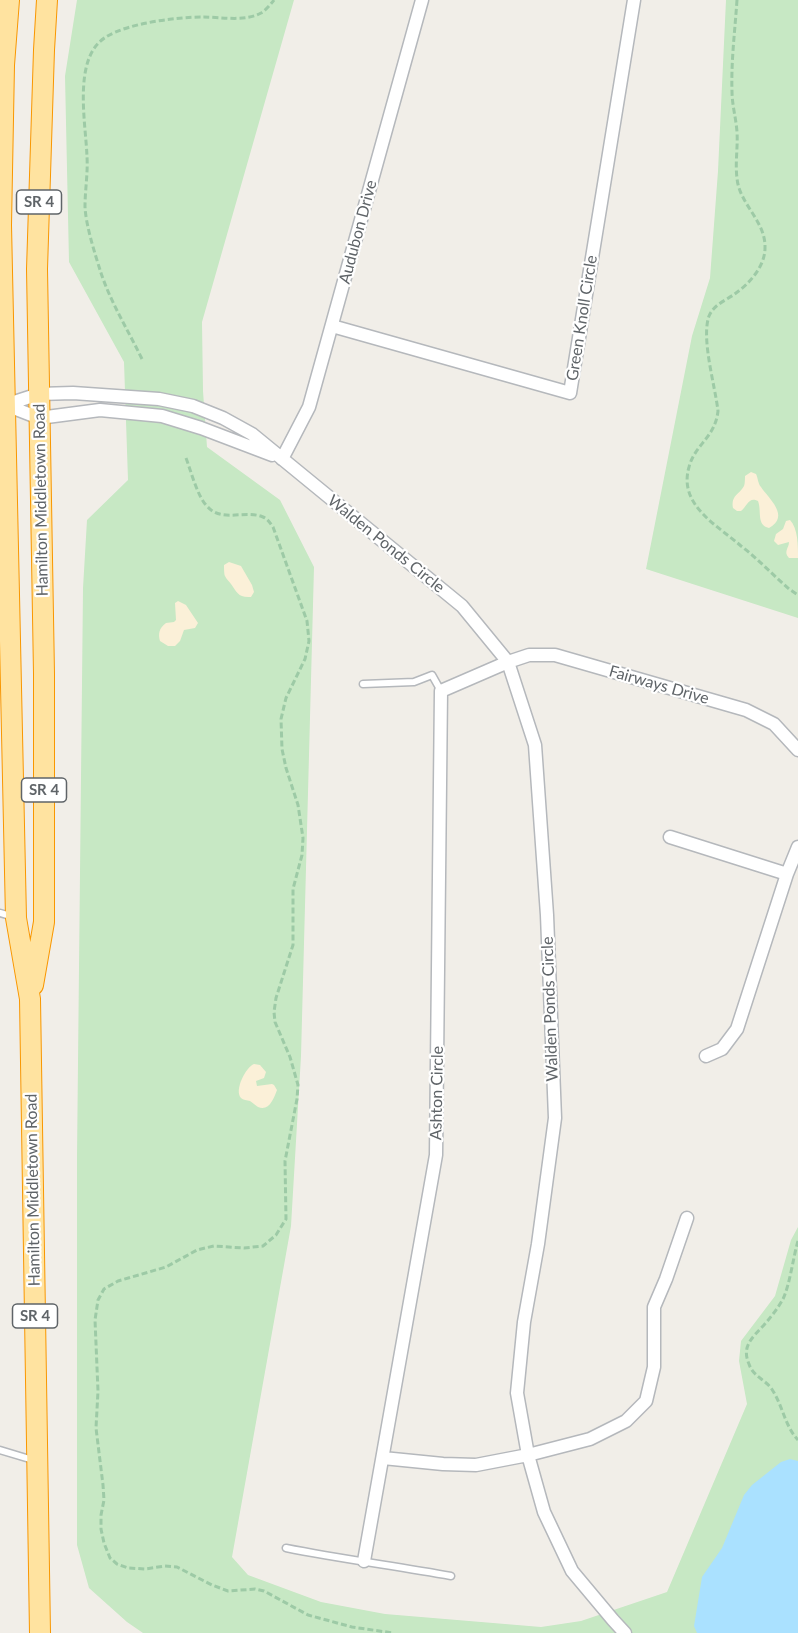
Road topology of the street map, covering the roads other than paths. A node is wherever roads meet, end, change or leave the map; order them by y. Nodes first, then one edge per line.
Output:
1 (9, 0) edge
2 (47, 0) edge
3 (422, 0) edge
4 (634, 0) edge
5 (332, 326) junction
6 (39, 394) junction
7 (3, 404) edge
8 (39, 418) junction
9 (282, 459) junction
10 (507, 662) junction
11 (363, 684) dead end
12 (441, 691) junction
13 (798, 750) edge
14 (670, 837) dead end
15 (798, 847) edge
16 (787, 874) junction
17 (8, 915) edge
18 (30, 999) junction
19 (706, 1056) dead end
20 (687, 1218) dead end
21 (0, 1450) edge
22 (528, 1455) junction
23 (383, 1458) junction
24 (37, 1461) junction
25 (286, 1548) dead end
26 (364, 1561) junction
27 (451, 1576) dead end
28 (40, 1633) edge
29 (625, 1633) edge

1 - 7 highway, Hamilton Middletown Road / SR 4
2 - 6 highway, Hamilton Middletown Road / SR 4
3 - 5 street, Audubon Drive
4 - 5 street, Green Knoll Circle
5 - 9 street, Audubon Drive
6 - 7 street, Walden Ponds Circle
6 - 8 highway, Hamilton Middletown Road / SR 4
6 - 9 street, Walden Ponds Circle
7 - 8 street, Walden Ponds Circle
7 - 17 highway, Hamilton Middletown Road / SR 4
8 - 9 street, Walden Ponds Circle
8 - 18 highway, Hamilton Middletown Road / SR 4
9 - 10 street, Walden Ponds Circle
10 - 12 street
10 - 13 street, Fairways Drive
10 - 22 street, Walden Ponds Circle
11 - 12 lane
12 - 23 street, Ashton Circle
14 - 16 street
15 - 16 street
16 - 19 street
17 - 18 highway, Hamilton Middletown Road / SR 4
18 - 24 highway, Hamilton Middletown Road / SR 4
20 - 22 street
21 - 24 lane
22 - 23 street
22 - 29 street, Walden Ponds Circle
23 - 26 street, Ashton Circle
24 - 28 highway, Hamilton Middletown Road / SR 4
25 - 26 lane
26 - 27 lane

